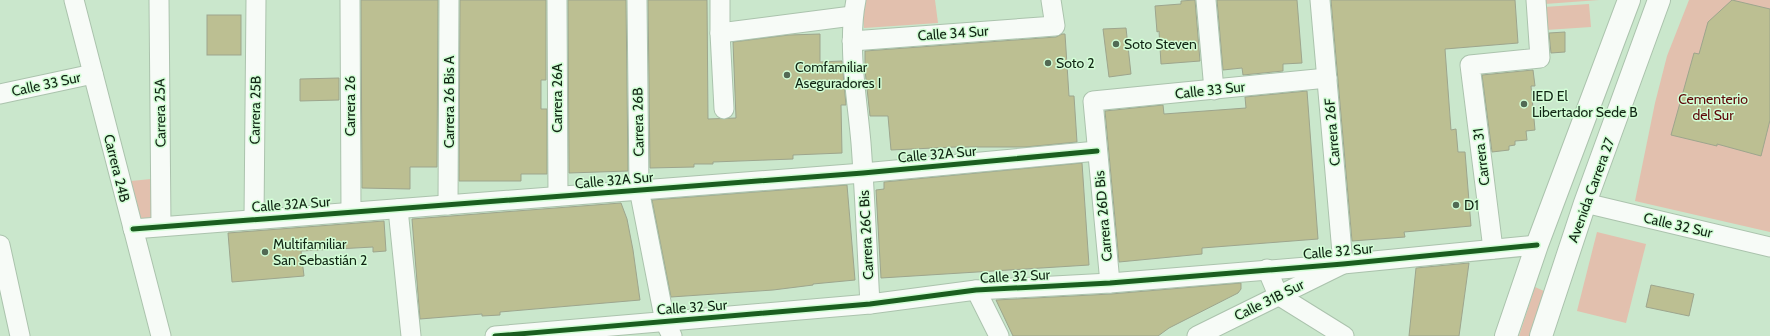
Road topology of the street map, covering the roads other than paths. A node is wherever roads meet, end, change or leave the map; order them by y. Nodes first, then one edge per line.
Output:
1 (74, 0) edge
2 (159, 0) edge
3 (256, 0) edge
4 (350, 0) edge
5 (449, 0) edge
6 (557, 0) edge
7 (637, 0) edge
8 (720, 0) edge
9 (1051, 0) edge
10 (1206, 0) edge
11 (1320, 0) edge
12 (1536, 0) edge
13 (1629, 0) edge
14 (1660, 0) edge
15 (854, 8) edge
16 (720, 33) junction
17 (852, 41) junction
18 (93, 74) junction
19 (1327, 78) junction
20 (1214, 90) junction
21 (0, 94) edge
22 (1094, 101) joint
23 (724, 108) dead end
24 (1097, 151) junction
25 (863, 173) junction
26 (639, 189) junction
27 (558, 196) junction
28 (1585, 203) junction
29 (448, 205) junction
30 (398, 208) junction
31 (351, 212) junction
32 (254, 219) junction
33 (161, 226) junction
34 (133, 229) junction
35 (0, 245) edge
36 (1536, 245) junction
37 (1770, 247) edge
38 (1492, 249) junction
39 (1343, 264) junction
40 (1267, 269) junction
41 (1110, 283) junction
42 (976, 290) junction
43 (1278, 295) junction
44 (870, 304) junction
45 (668, 329) edge
46 (20, 336) edge
47 (161, 336) edge
48 (411, 336) edge
49 (495, 336) edge
50 (646, 336) edge
51 (999, 336) edge
52 (1196, 336) edge
53 (1344, 336) edge
54 (1506, 336) edge
55 (1541, 336) edge

1 - 18 street, Carrera 24B
2 - 33 street, Carrera 25A
3 - 32 street, Carrera 25B
4 - 31 street, Carrera 26
5 - 29 street, Carrera 26 Bis A
6 - 27 street, Carrera 26A
7 - 26 street, Carrera 26B
8 - 16 street
9 - 17 street, Calle 34 Sur
10 - 20 street
11 - 19 street, Carrera 26F
12 - 38 street, Carrera 31
13 - 36 main road
14 - 28 main road, Avenida Carrera 27
15 - 16 street
15 - 17 street, Carrera 26C Bis
16 - 23 street
17 - 25 street, Carrera 26C Bis
18 - 21 street, Calle 33 Sur
18 - 34 street, Carrera 24B
19 - 20 street, Calle 33 Sur
19 - 39 street, Carrera 26F
20 - 22 street, Calle 33 Sur
22 - 24 street, Carrera 26D Bis
24 - 25 street, Calle 32A Sur
24 - 41 street, Carrera 26D Bis
25 - 26 street, Calle 32A Sur
25 - 44 street, Carrera 26C Bis
26 - 27 street, Calle 32A Sur
26 - 45 street, Carrera 26B
27 - 29 street, Calle 32A Sur
28 - 37 street, Calle 32 Sur
28 - 55 main road, Avenida Carrera 27
29 - 30 street, Calle 32A Sur
30 - 31 street, Calle 32A Sur
30 - 48 street
31 - 32 street, Calle 32A Sur
32 - 33 street, Calle 32A Sur
33 - 34 street, Calle 32A Sur
34 - 47 street, Carrera 24B
35 - 46 street
36 - 38 street, Calle 32 Sur
36 - 54 main road
38 - 39 street, Calle 32 Sur
39 - 40 street, Calle 32 Sur
39 - 43 street, Calle 31B Sur
40 - 41 street, Calle 32 Sur
40 - 43 street
41 - 42 street, Calle 32 Sur
42 - 44 street, Calle 32 Sur
42 - 51 street
43 - 52 street, Calle 31B Sur
43 - 53 street
44 - 45 street, Calle 32 Sur
45 - 49 street, Calle 32 Sur
45 - 50 street

